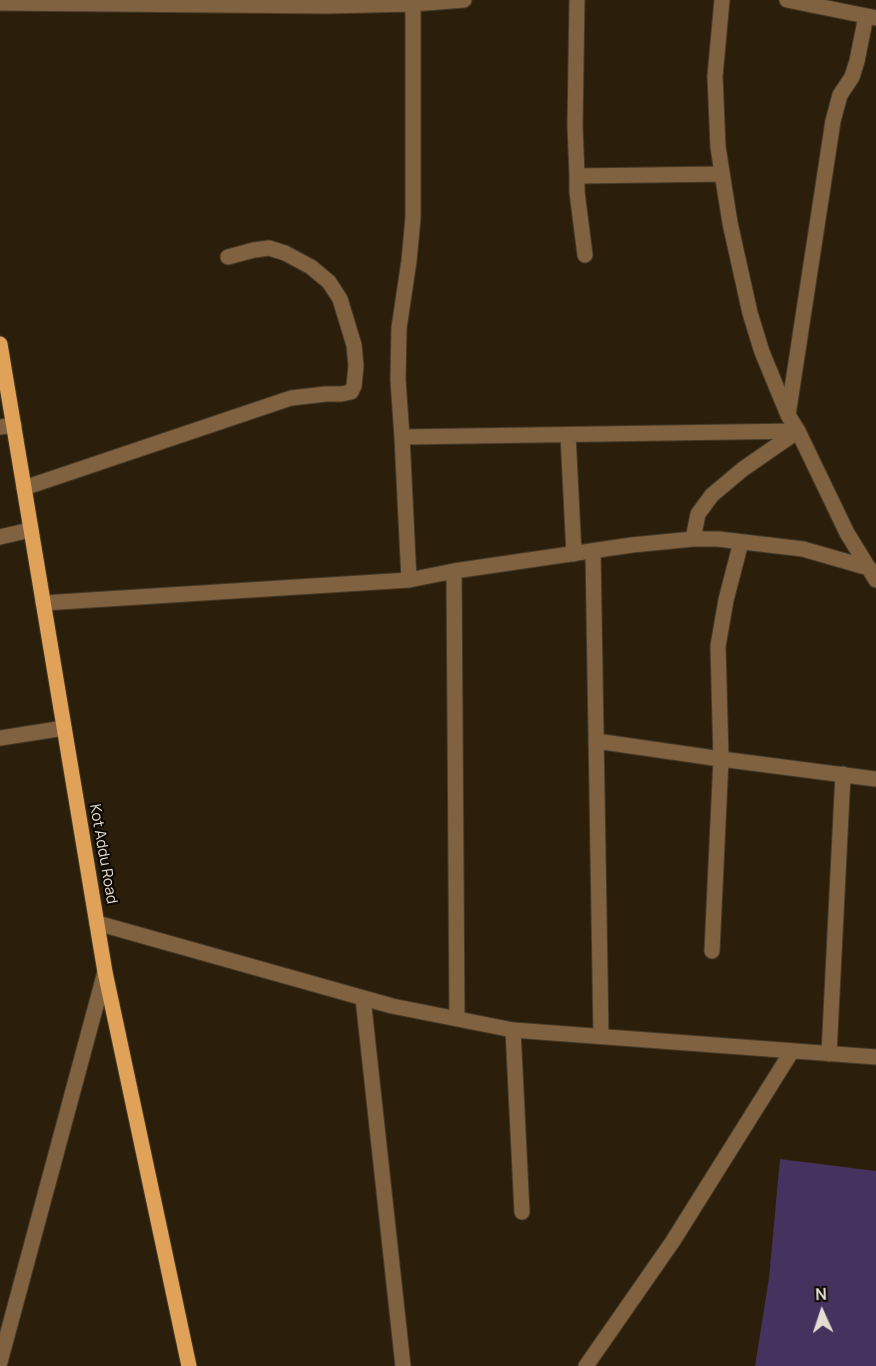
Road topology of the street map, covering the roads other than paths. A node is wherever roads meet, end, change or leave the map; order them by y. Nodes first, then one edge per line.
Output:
1 (464, 0) edge
2 (577, 0) edge
3 (722, 0) edge
4 (787, 0) edge
5 (0, 3) edge
6 (413, 4) junction
7 (864, 12) edge
8 (723, 174) junction
9 (577, 176) junction
10 (585, 255) dead end
11 (228, 257) dead end
12 (0, 344) edge
13 (788, 415) junction
14 (7, 426) edge
15 (798, 431) junction
16 (568, 435) junction
17 (402, 437) junction
18 (24, 488) junction
19 (30, 530) junction
20 (0, 537) edge
21 (693, 539) junction
22 (741, 542) junction
23 (593, 551) junction
24 (574, 554) junction
25 (454, 571) junction
26 (872, 574) edge
27 (409, 580) junction
28 (43, 603) junction
29 (64, 728) junction
30 (0, 738) edge
31 (596, 741) junction
32 (721, 759) junction
33 (843, 774) junction
34 (876, 779) edge
35 (97, 923) junction
36 (712, 951) dead end
37 (105, 972) junction
38 (363, 998) junction
39 (457, 1019) junction
40 (513, 1030) junction
41 (601, 1035) junction
42 (792, 1051) junction
43 (830, 1054) junction
44 (876, 1057) edge
45 (522, 1212) dead end
46 (1, 1355) edge
47 (189, 1366) edge
48 (403, 1366) edge
49 (586, 1366) edge

1 - 6 street
2 - 9 street
3 - 8 street
4 - 7 street
5 - 6 street
6 - 17 street
7 - 13 street
8 - 9 street
8 - 13 street
9 - 10 street
11 - 18 street
12 - 14 main road, Kot Addu Road
13 - 15 street
14 - 18 main road, Kot Addu Road
15 - 16 street
15 - 21 street
15 - 26 street
16 - 17 street
16 - 24 street
17 - 27 street
18 - 19 main road, Kot Addu Road
19 - 20 street
19 - 28 main road, Kot Addu Road
21 - 22 street
21 - 23 street
22 - 26 street
22 - 32 street
23 - 24 street
23 - 31 street
24 - 25 street
25 - 27 street
25 - 39 street
27 - 28 street
28 - 29 main road, Kot Addu Road
29 - 30 street
29 - 35 main road, Kot Addu Road
31 - 32 street
31 - 41 street
32 - 33 street
32 - 36 street
33 - 34 street
33 - 43 street
35 - 37 main road, Kot Addu Road
35 - 38 street
37 - 46 street
37 - 47 main road, Kot Addu Road
38 - 39 street
38 - 48 street
39 - 40 street
40 - 41 street
40 - 45 street
41 - 42 street
42 - 43 street
42 - 49 street
43 - 44 street

